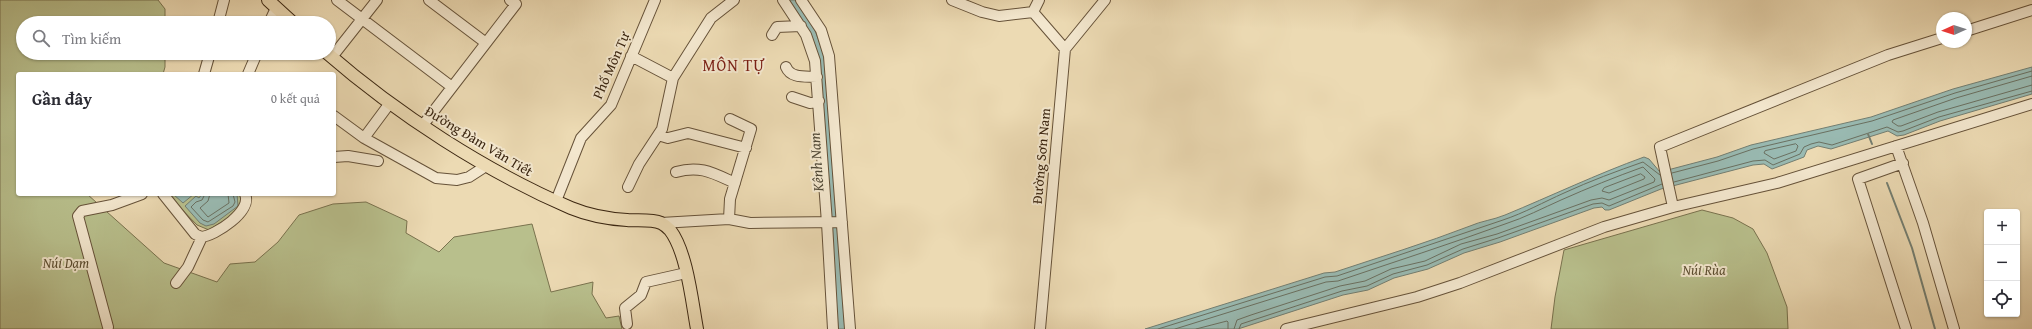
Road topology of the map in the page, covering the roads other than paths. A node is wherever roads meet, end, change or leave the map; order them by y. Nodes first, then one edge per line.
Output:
1 (224, 0) edge
2 (337, 0) edge
3 (377, 0) edge
4 (429, 0) edge
5 (655, 0) edge
6 (734, 0) edge
7 (783, 0) edge
8 (801, 0) edge
9 (952, 0) edge
10 (1039, 0) edge
11 (1105, 0) edge
12 (513, 2) edge
13 (272, 4) edge
14 (2032, 10) edge
15 (1033, 12) junction
16 (220, 16) edge
17 (270, 16) edge
18 (285, 16) edge
19 (362, 20) junction
20 (801, 26) junction
21 (1972, 29) edge
22 (772, 35) dead end
23 (1936, 40) edge
24 (486, 43) junction
25 (336, 48) edge
26 (1065, 49) junction
27 (631, 56) junction
28 (208, 60) edge
29 (254, 60) edge
30 (336, 60) edge
31 (786, 67) dead end
32 (205, 72) edge
33 (249, 72) edge
34 (817, 77) junction
35 (673, 78) junction
36 (452, 87) junction
37 (792, 97) dead end
38 (819, 101) junction
39 (390, 103) junction
40 (2032, 104) edge
41 (336, 117) edge
42 (730, 119) dead end
43 (423, 125) junction
44 (658, 135) junction
45 (364, 138) junction
46 (1896, 146) junction
47 (746, 148) junction
48 (336, 157) edge
49 (378, 161) dead end
50 (1903, 163) junction
51 (486, 166) junction
52 (676, 172) dead end
53 (735, 183) junction
54 (628, 187) dead end
55 (137, 196) edge
56 (165, 196) edge
57 (246, 196) edge
58 (556, 201) junction
59 (1673, 207) junction
60 (729, 219) junction
61 (842, 222) junction
62 (661, 223) junction
63 (827, 223) junction
64 (202, 237) junction
65 (686, 272) junction
66 (176, 283) dead end
67 (627, 324) dead end
68 (108, 327) dead end
69 (697, 329) edge
70 (833, 329) edge
71 (850, 329) edge
72 (1040, 329) edge
73 (1286, 329) edge
74 (1906, 329) edge
75 (1954, 329) edge

1 - 16 street
2 - 19 street
3 - 19 street
4 - 24 street
5 - 27 street, Phố Môn Tự
6 - 35 street
7 - 20 street
8 - 61 street
9 - 15 street
10 - 15 street
11 - 26 street
12 - 24 street
13 - 17 street
13 - 18 main road
14 - 21 street
15 - 26 street
19 - 25 street
19 - 36 street
20 - 22 street
20 - 34 street
23 - 59 street
24 - 36 street
26 - 72 street, Đường Sơn Nam
27 - 35 street
27 - 58 street, Phố Môn Tự
28 - 32 street
29 - 33 street
30 - 39 main road, Đường Đàm Văn Tiết
31 - 34 street
34 - 38 street
35 - 44 street
36 - 43 street
37 - 38 street
38 - 63 street
39 - 43 main road, Đường Đàm Văn Tiết
39 - 45 street
40 - 46 street
41 - 45 street
42 - 47 street
43 - 51 main road, Đường Đàm Văn Tiết
44 - 47 street
44 - 54 street
45 - 51 street
46 - 50 street
46 - 59 street
47 - 53 street
48 - 49 street
50 - 74 street
50 - 75 street
51 - 58 main road, Đường Đàm Văn Tiết
52 - 53 street
53 - 60 street
55 - 68 street
56 - 64 street
57 - 64 street
58 - 62 main road, Đường Đàm Văn Tiết
59 - 73 street
60 - 62 street
60 - 63 street
61 - 63 street
61 - 71 street
62 - 65 main road
63 - 70 street
64 - 66 street
65 - 67 street
65 - 69 main road

